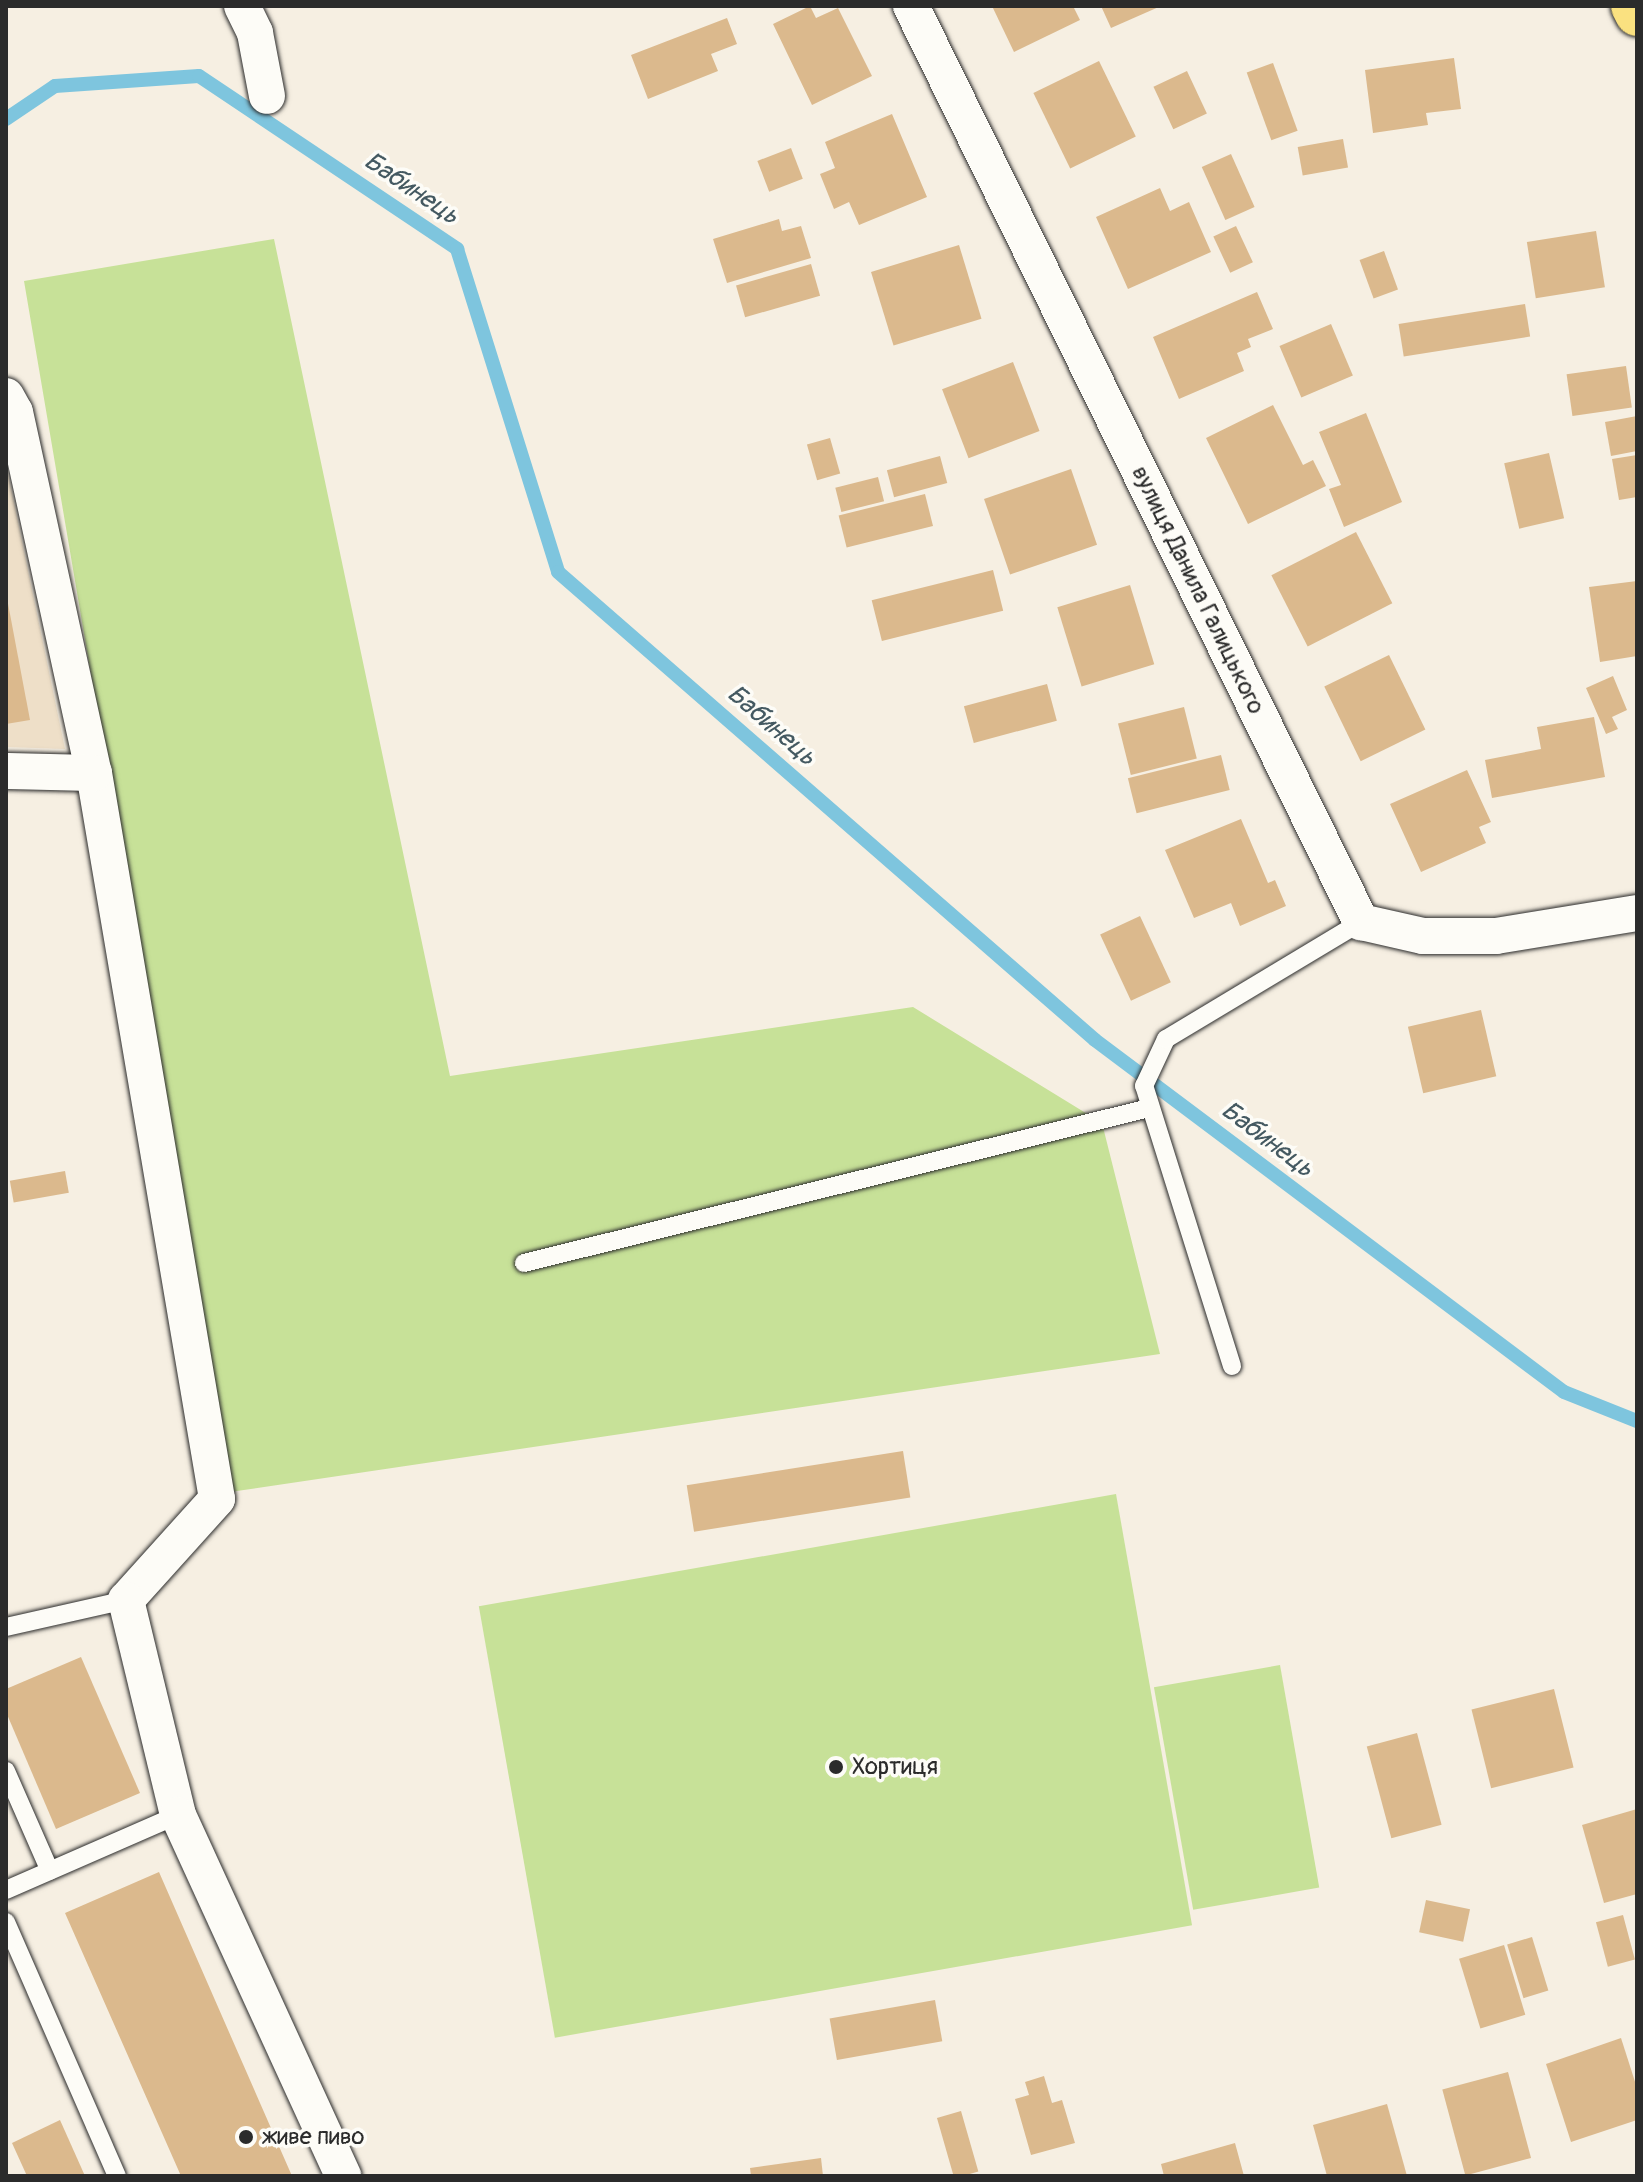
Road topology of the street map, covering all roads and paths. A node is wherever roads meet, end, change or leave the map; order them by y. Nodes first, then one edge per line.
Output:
1 (242, 6) edge
2 (911, 6) edge
3 (1633, 6) edge
4 (1637, 14) edge
5 (267, 96) dead end
6 (6, 396) edge
7 (6, 771) edge
8 (94, 773) junction
9 (1637, 913) edge
10 (1361, 922) junction
11 (1149, 1108) junction
12 (524, 1263) dead end
13 (1232, 1366) dead end
14 (126, 1600) junction
15 (6, 1627) edge
16 (6, 1771) edge
17 (178, 1815) junction
18 (50, 1871) junction
19 (6, 1890) edge
20 (6, 1922) edge
21 (117, 2176) edge
22 (343, 2176) edge

1 - 5 street
2 - 10 street, вулиця Данила Галицького
3 - 4 main road
6 - 8 street
7 - 8 street
8 - 14 street
9 - 10 street
10 - 11 lane
11 - 12 lane
11 - 13 lane
14 - 15 lane
14 - 17 street
16 - 18 lane
17 - 18 lane
17 - 22 street
18 - 19 lane
20 - 21 lane

